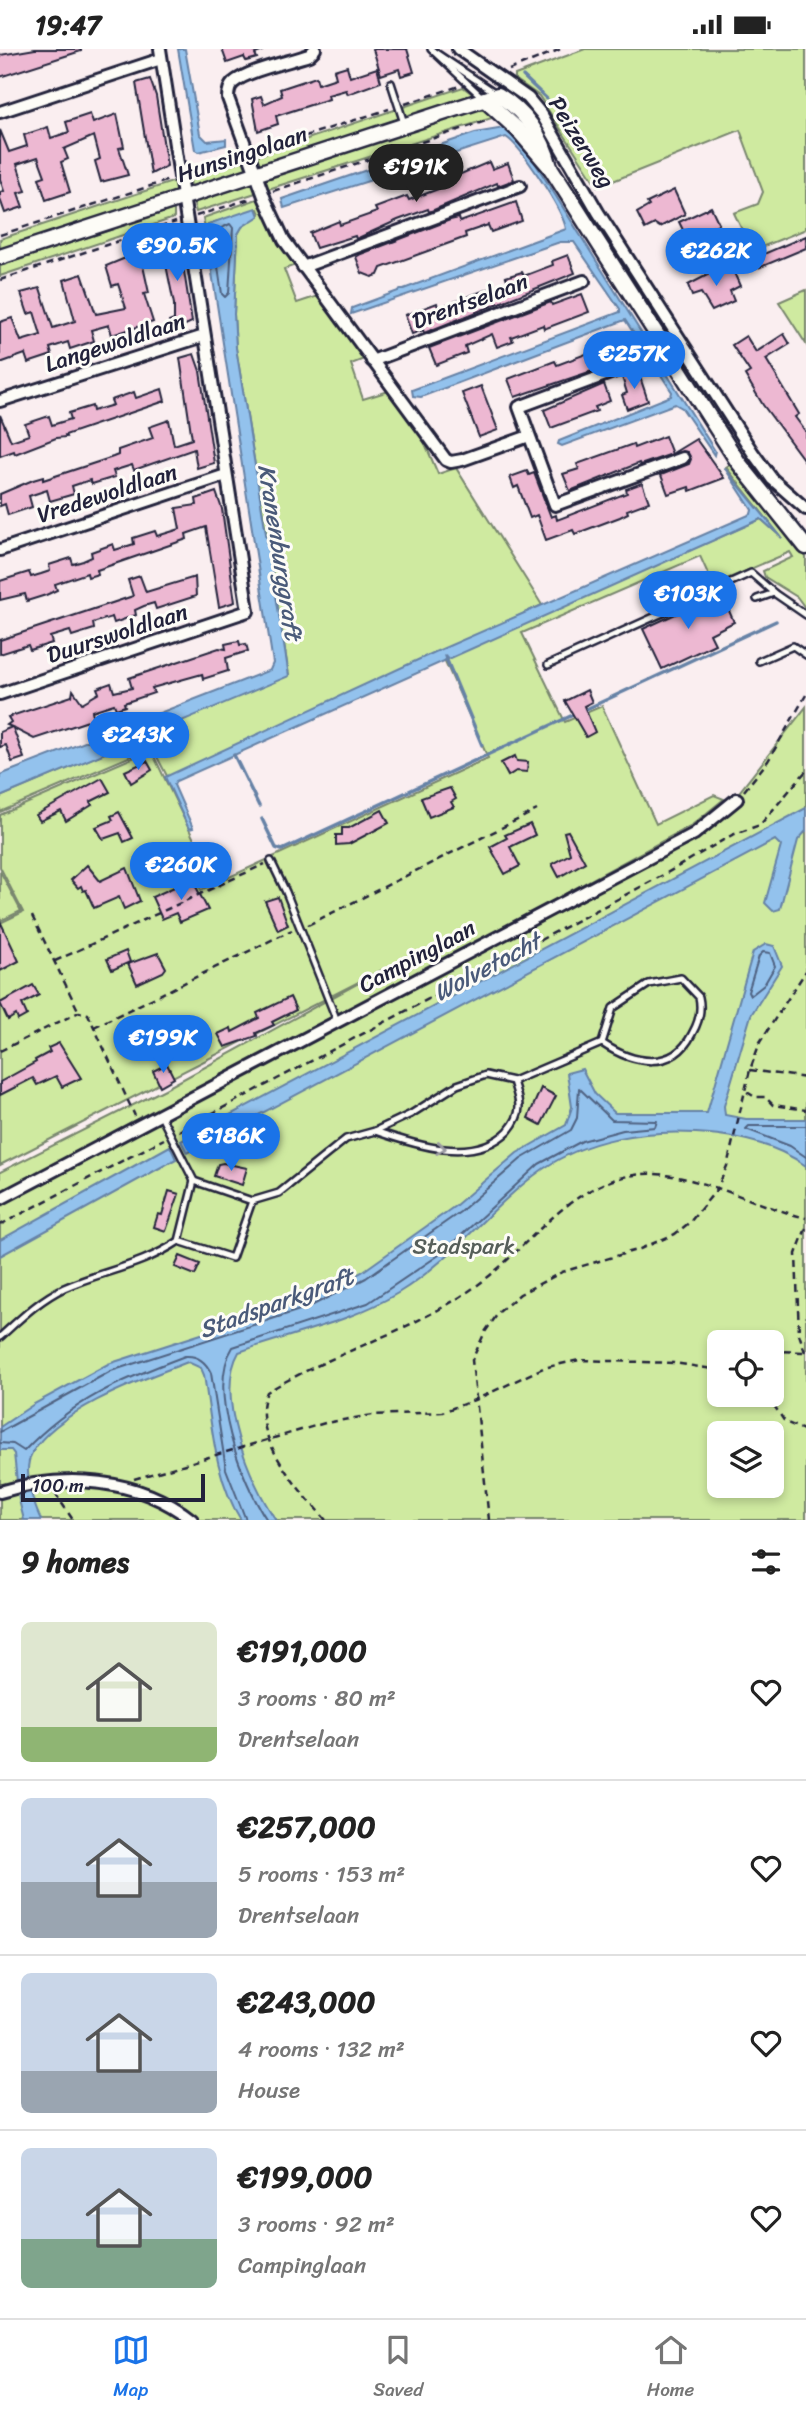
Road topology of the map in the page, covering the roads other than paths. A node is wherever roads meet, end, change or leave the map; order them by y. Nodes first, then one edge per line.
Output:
1 (315, 49) edge
2 (458, 49) edge
3 (433, 51) edge
4 (161, 54) edge
5 (391, 83) dead end
6 (491, 97) junction
7 (0, 112) edge
8 (404, 125) junction
9 (256, 173) junction
10 (520, 186) dead end
11 (183, 197) junction
12 (598, 212) junction
13 (583, 221) junction
14 (0, 257) edge
15 (303, 267) junction
16 (584, 281) dead end
17 (204, 336) junction
18 (372, 361) junction
19 (640, 362) dead end
20 (0, 401) edge
21 (529, 436) junction
22 (683, 458) dead end
23 (226, 475) junction
24 (806, 509) edge
25 (806, 547) edge
26 (0, 550) edge
27 (774, 593) junction
28 (757, 599) dead end
29 (806, 615) edge
30 (806, 655) edge
31 (759, 660) dead end
32 (548, 666) dead end
33 (0, 694) edge
34 (737, 800) road end
35 (271, 861) road end
36 (337, 1021) junction
37 (602, 1043) junction
38 (513, 1081) junction
39 (160, 1114) junction
40 (375, 1131) junction
41 (194, 1181) junction
42 (0, 1199) edge
43 (252, 1201) junction
44 (178, 1241) junction
45 (0, 1337) edge
46 (0, 1492) edge
47 (192, 1520) edge

1 - 9 street
2 - 12 street, Peizerweg
3 - 6 lane, Peizerweg
3 - 6 lane, Peizerweg
4 - 7 street
4 - 11 street
5 - 8 lane
6 - 8 street, Hunsingolaan
6 - 13 street, Peizerweg
8 - 9 street, Hunsingolaan
9 - 11 street, Hunsingolaan
9 - 15 street
10 - 15 street
11 - 14 street, Hunsingolaan
11 - 17 street
12 - 13 street, Peizerweg
12 - 24 street, Peizerweg
13 - 25 street, Peizerweg
15 - 18 street
16 - 18 street, Drentselaan
17 - 20 street, Langewoldlaan
17 - 23 street
18 - 21 street
19 - 21 street
21 - 22 street
23 - 26 street, Vredewoldlaan
23 - 33 street, Duurswoldlaan
27 - 28 lane
27 - 29 lane
27 - 32 lane
30 - 31 lane
34 - 36 street, Campinglaan
35 - 36 lane
36 - 39 street, Campinglaan
37 - 37 lane
37 - 38 lane
38 - 40 lane
40 -> 38 lane
39 - 41 lane
39 - 42 street, Campinglaan
40 - 43 lane
41 - 43 lane
41 - 44 lane
43 - 44 lane
44 - 45 lane
46 - 47 street

